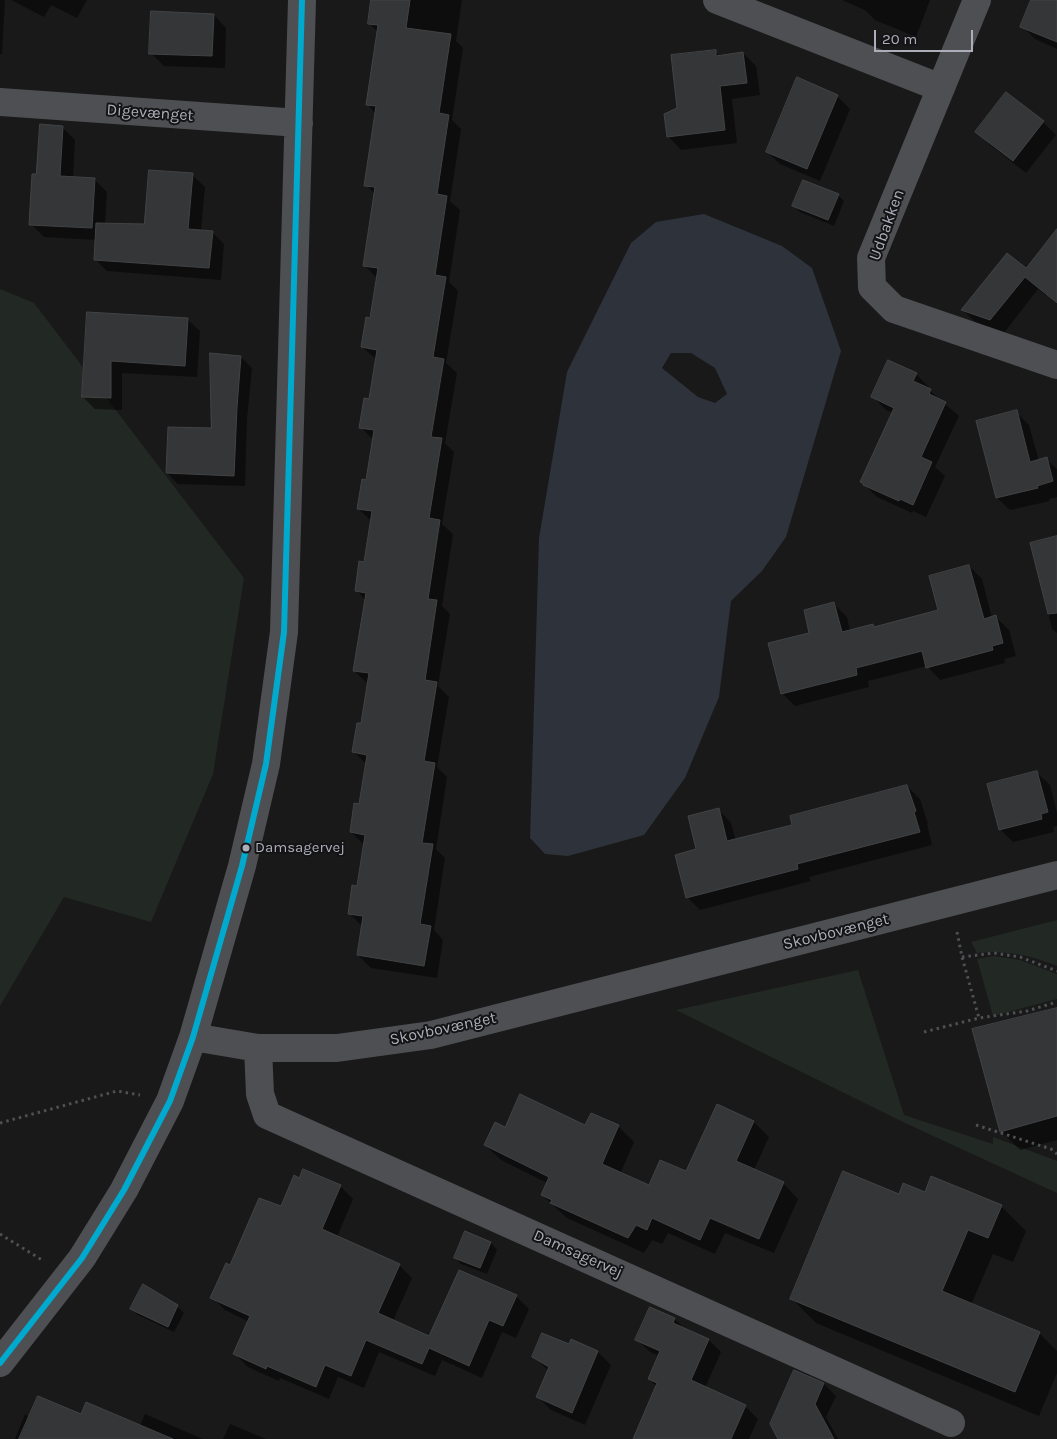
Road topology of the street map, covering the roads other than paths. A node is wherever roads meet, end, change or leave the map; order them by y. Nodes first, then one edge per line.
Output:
1 (302, 0) edge
2 (717, 0) edge
3 (977, 0) edge
4 (941, 88) junction
5 (0, 102) edge
6 (299, 123) junction
7 (1057, 365) edge
8 (1057, 875) edge
9 (193, 1038) junction
10 (258, 1048) junction
11 (0, 1363) edge
12 (950, 1423) dead end

1 - 6 street
2 - 4 street
3 - 4 street, Udbakken
4 - 7 street, Udbakken
5 - 6 street, Digevænget
6 - 9 street
8 - 10 street, Skovbovænget
9 - 10 street, Skovbovænget
9 - 11 street
10 - 12 street, Damsagervej

